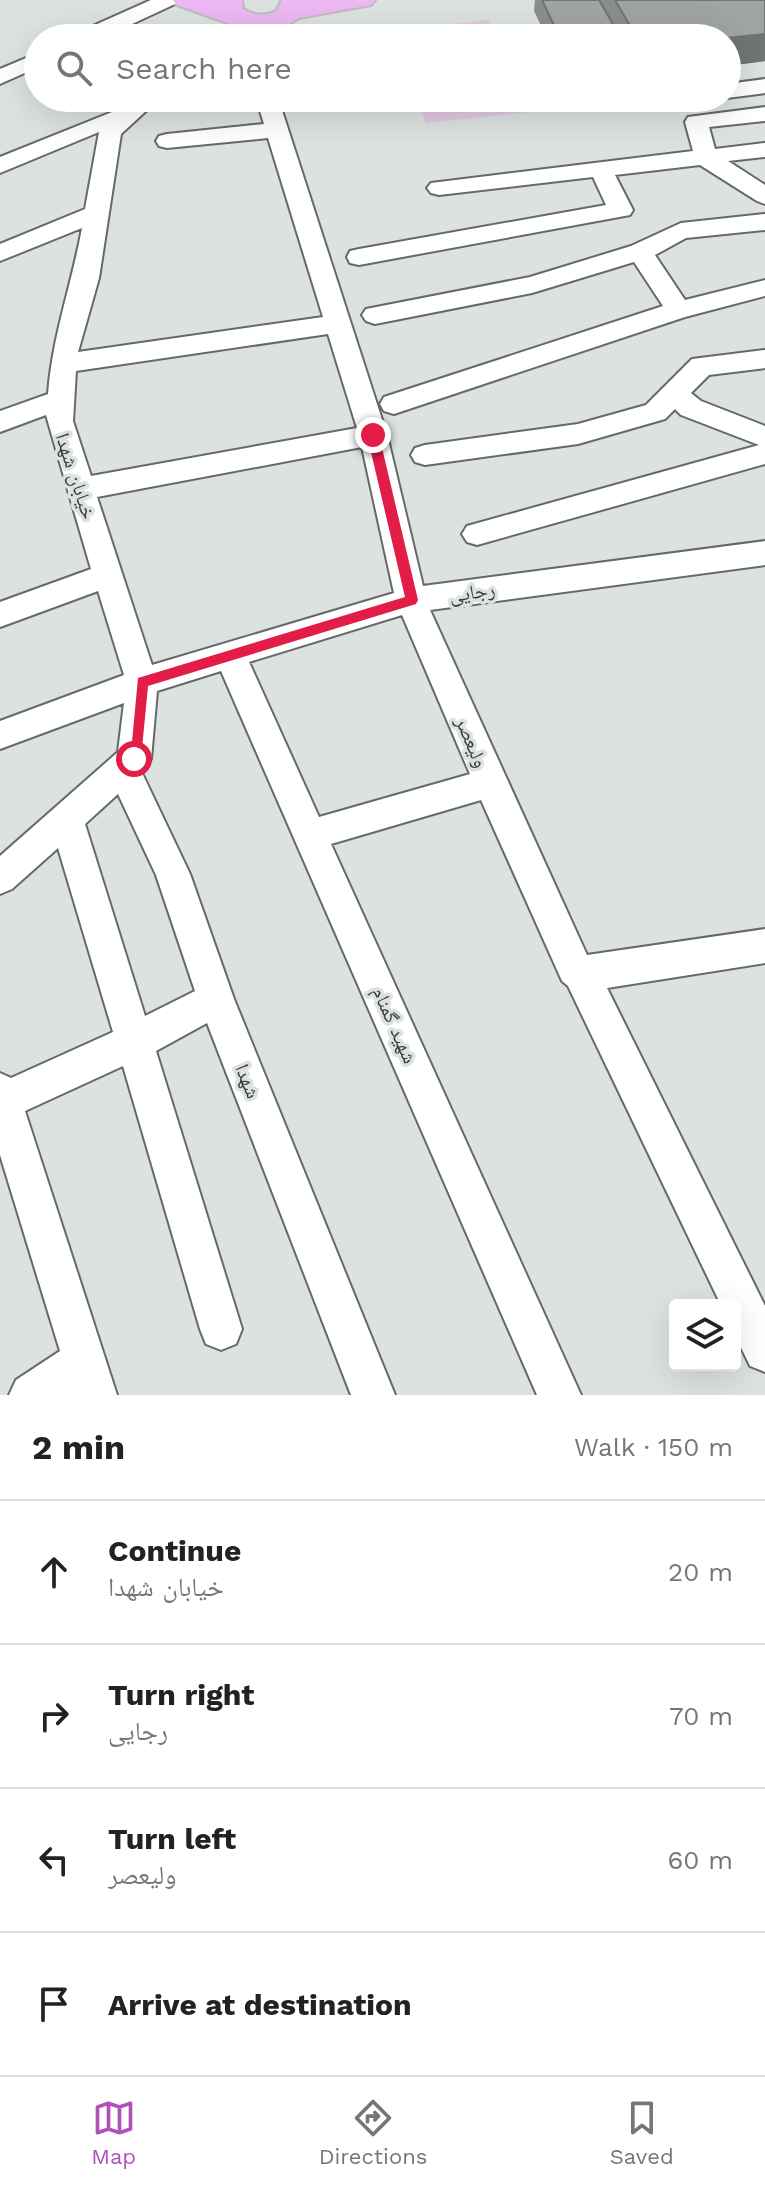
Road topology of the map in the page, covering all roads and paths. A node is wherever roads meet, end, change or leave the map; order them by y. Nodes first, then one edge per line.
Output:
1 (168, 0) edge
2 (186, 0) edge
3 (362, 0) edge
4 (332, 2) edge
5 (294, 6) edge
6 (243, 19) edge
7 (116, 24) edge
8 (24, 66) edge
9 (0, 77) edge
10 (765, 86) edge
11 (741, 89) edge
12 (122, 112) edge
13 (133, 112) edge
14 (271, 112) edge
15 (691, 112) edge
16 (765, 114) edge
17 (696, 122) junction
18 (277, 130) junction
19 (167, 141) dead end
20 (765, 150) edge
21 (706, 158) junction
22 (0, 166) edge
23 (600, 168) junction
24 (439, 188) dead end
25 (765, 196) edge
26 (97, 213) junction
27 (765, 222) edge
28 (640, 252) junction
29 (0, 253) edge
30 (359, 257) dead end
31 (765, 288) edge
32 (679, 310) junction
33 (375, 315) dead end
34 (338, 324) junction
35 (765, 359) edge
36 (63, 364) junction
37 (675, 394) junction
38 (61, 399) junction
39 (394, 404) dead end
40 (0, 422) edge
41 (373, 435) junction
42 (765, 437) edge
43 (765, 454) edge
44 (425, 455) dead end
45 (80, 489) junction
46 (477, 534) dead end
47 (765, 553) edge
48 (107, 575) junction
49 (411, 600) junction
50 (0, 615) edge
51 (230, 655) junction
52 (142, 682) junction
53 (0, 735) edge
54 (123, 768) junction
55 (490, 783) junction
56 (67, 819) junction
57 (310, 835) junction
58 (0, 878) edge
59 (765, 946) edge
60 (581, 974) junction
61 (216, 999) junction
62 (136, 1041) junction
63 (2, 1096) edge
64 (13, 1186) edge
65 (221, 1329) dead end
66 (765, 1351) edge
67 (90, 1378) edge
68 (31, 1395) edge
69 (373, 1395) edge
70 (559, 1395) edge

1 - 7 street
2 - 6 main road
3 - 4 main road
4 - 5 main road
5 - 6 main road
8 - 9 street
10 - 11 street
12 - 22 street
13 - 26 street, خیابان شهدا
14 - 18 street, ولیعصر
15 - 17 street
16 - 17 street
17 - 21 street
18 - 19 street
18 - 34 street, ولیعصر
20 - 21 street
21 - 23 street
21 - 25 street
23 - 24 street
23 - 30 street
26 - 29 street
26 - 36 street, خیابان شهدا
27 - 28 street
28 - 32 street
28 - 33 street
31 - 32 street
32 - 39 street
34 - 36 street
34 - 41 street, ولیعصر
35 - 37 street
36 - 38 street, خیابان شهدا
37 - 42 street
37 - 44 street
38 - 40 street
38 - 45 street, خیابان شهدا
41 - 45 street
41 - 49 street, ولیعصر
43 - 46 street
45 - 48 street, خیابان شهدا
47 - 49 street, رجایی
48 - 50 street
48 - 52 street, خیابان شهدا
49 - 51 street, رجایی
49 - 55 street, ولیعصر
51 - 52 street, رجایی
51 - 57 street, شهید گمنام
52 - 53 street, رجایی
52 - 54 street, خیابان شهدا
54 - 56 street
54 - 61 street, شهدا
55 - 57 street
55 - 60 street, ولیعصر
56 - 58 street
56 - 62 street
57 - 70 street, شهید گمنام
59 - 60 street
60 - 66 street, ولیعصر
61 - 62 street
61 - 69 street, شهدا
62 - 63 street
62 - 65 street
63 - 64 street
64 - 67 street
67 - 68 street

